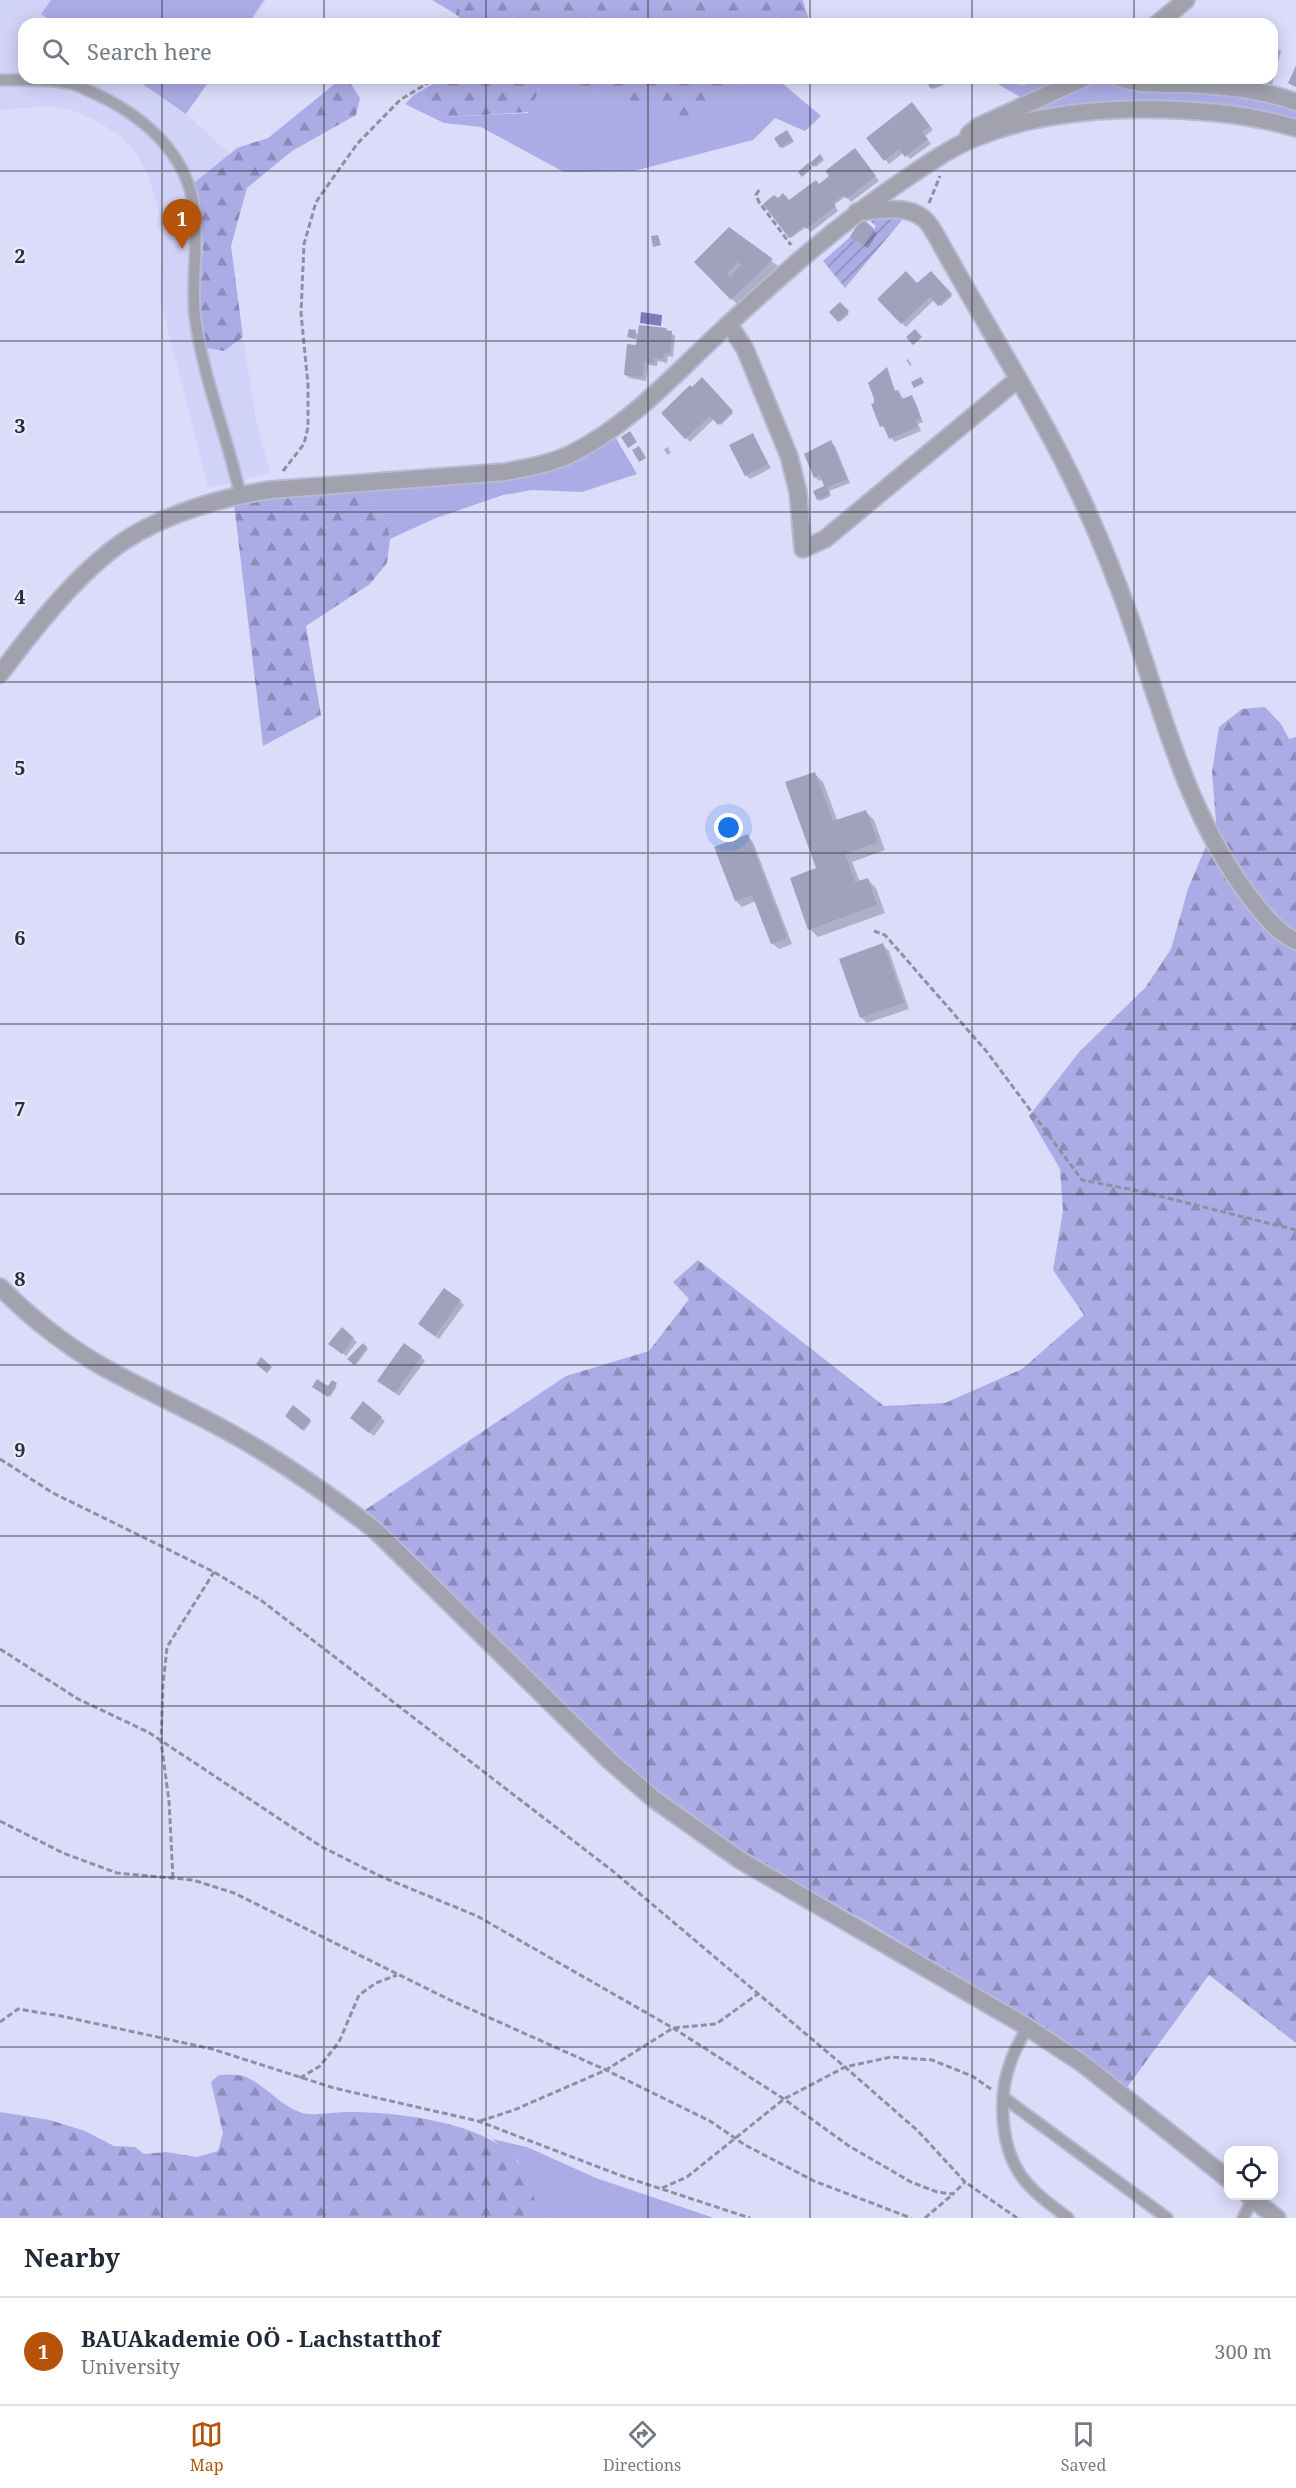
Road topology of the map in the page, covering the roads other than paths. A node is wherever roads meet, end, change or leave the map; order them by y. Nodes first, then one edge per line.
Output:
1 (1186, 0) edge
2 (1164, 18) edge
3 (0, 80) edge
4 (18, 80) edge
5 (70, 84) edge
6 (1071, 84) edge
7 (1184, 84) edge
8 (1296, 102) edge
9 (1296, 128) edge
10 (967, 141) junction
11 (857, 212) junction
12 (729, 324) junction
13 (1018, 379) junction
14 (240, 494) junction
15 (0, 674) edge
16 (1296, 941) edge
17 (0, 1287) edge
18 (1027, 2027) junction
19 (1003, 2097) junction
20 (1224, 2176) edge
21 (1250, 2200) edge
22 (1255, 2200) edge
23 (1068, 2218) edge
24 (1167, 2218) edge
25 (1243, 2218) edge
26 (1277, 2218) edge

1 - 2 street
3 - 4 lane
5 - 14 lane
6 - 10 street
7 - 8 street
9 - 10 street
10 - 11 street
11 - 12 street
11 - 13 street
12 - 13 street
12 - 14 street
13 - 16 street
14 - 15 street
17 - 18 street
18 - 19 lane
18 - 20 street
19 - 23 lane
19 - 24 lane
21 - 25 lane
22 - 26 street

